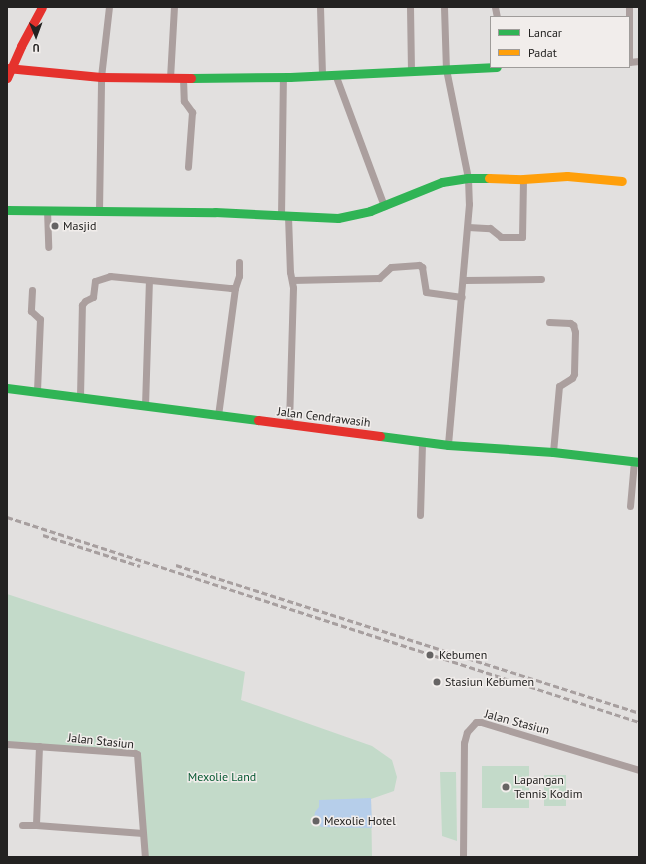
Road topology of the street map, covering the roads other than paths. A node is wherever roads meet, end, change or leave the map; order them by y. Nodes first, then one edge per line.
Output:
1 (42, 7) edge
2 (109, 7) edge
3 (174, 7) edge
4 (320, 7) edge
5 (410, 7) edge
6 (444, 7) edge
7 (490, 67) edge
8 (446, 69) junction
9 (411, 70) junction
10 (8, 72) edge
11 (335, 74) junction
12 (322, 75) junction
13 (101, 77) junction
14 (283, 77) junction
15 (170, 78) junction
16 (184, 78) junction
17 (188, 167) dead end
18 (468, 178) junction
19 (523, 179) junction
20 (622, 181) dead end
21 (384, 206) junction
22 (7, 210) edge
23 (47, 210) junction
24 (100, 211) junction
25 (285, 216) junction
26 (468, 228) junction
27 (48, 247) dead end
28 (239, 262) dead end
29 (541, 279) dead end
30 (149, 280) junction
31 (292, 280) junction
32 (464, 280) junction
33 (235, 288) junction
34 (32, 290) dead end
35 (462, 297) junction
36 (549, 322) dead end
37 (7, 388) edge
38 (37, 392) junction
39 (80, 397) junction
40 (145, 406) junction
41 (218, 416) junction
42 (289, 425) junction
43 (422, 442) junction
44 (448, 445) junction
45 (553, 452) junction
46 (636, 461) edge
47 (630, 506) dead end
48 (420, 515) dead end
49 (7, 744) edge
50 (39, 746) junction
51 (639, 770) edge
52 (22, 824) dead end
53 (36, 825) junction
54 (143, 833) junction
55 (145, 857) edge
56 (463, 857) edge

1 - 10 street
2 - 13 street
3 - 15 street
4 - 12 street
5 - 9 street
6 - 8 street
7 - 8 street
8 - 9 street
8 - 18 street
9 - 11 street
10 - 13 street
11 - 12 street
11 - 21 street
12 - 14 street
13 - 15 street
13 - 24 street
14 - 16 street
14 - 25 street
15 - 16 street
16 - 17 street
18 - 19 street
18 - 21 street
18 - 26 street
19 - 20 street
19 - 26 street
21 - 25 street
22 - 23 street
23 - 24 street
23 - 27 street
24 - 25 street
25 - 31 street
26 - 32 street
28 - 33 street
29 - 32 street
30 - 33 street
30 - 39 street
30 - 40 street
31 - 35 street
31 - 42 street
32 - 35 street
33 - 41 street
34 - 38 street
35 - 44 street
36 - 45 street
37 - 38 street, Jalan Cendrawasih
38 - 39 street, Jalan Cendrawasih
39 - 40 street, Jalan Cendrawasih
40 - 41 street, Jalan Cendrawasih
41 - 42 street, Jalan Cendrawasih
42 - 43 street, Jalan Cendrawasih
43 - 44 street, Jalan Cendrawasih
43 - 48 street
44 - 45 street, Jalan Cendrawasih
45 - 46 street, Jalan Cendrawasih
46 - 47 street
49 - 50 street, Jalan Stasiun
50 - 53 street
50 - 54 street, Jalan Stasiun
51 - 56 street, Jalan Stasiun
52 - 53 street
53 - 54 street
54 - 55 street, Jalan Stasiun

